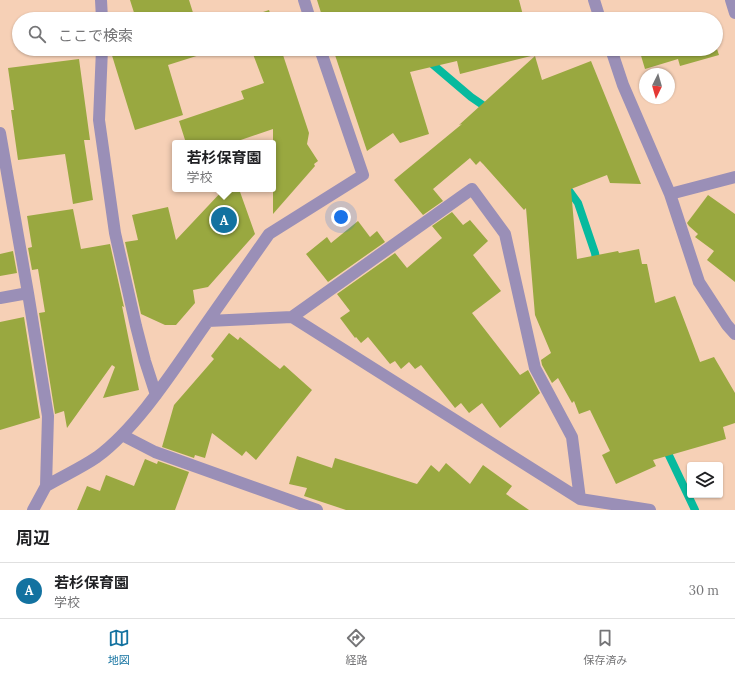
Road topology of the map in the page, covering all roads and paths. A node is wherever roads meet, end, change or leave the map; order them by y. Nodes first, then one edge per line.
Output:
1 (101, 0) edge
2 (304, 0) edge
3 (594, 0) edge
4 (730, 0) edge
5 (102, 12) edge
6 (308, 12) edge
7 (598, 12) edge
8 (735, 13) edge
9 (102, 56) edge
10 (322, 56) edge
11 (613, 56) edge
12 (0, 133) edge
13 (735, 177) edge
14 (670, 194) junction
15 (28, 293) junction
16 (0, 298) edge
17 (292, 318) junction
18 (208, 321) junction
19 (735, 334) edge
20 (156, 395) junction
21 (122, 435) junction
22 (46, 486) junction
23 (580, 499) junction
24 (309, 509) edge
25 (33, 510) edge
26 (650, 510) edge

1 - 5 street
2 - 6 street
3 - 7 street
4 - 8 street
9 - 20 street
10 - 18 street
11 - 14 street
12 - 15 street
13 - 14 street
14 - 19 street
15 - 16 street
15 - 22 street
17 - 18 street
17 - 23 street
17 - 23 street
18 - 20 street
20 - 21 street
21 - 22 street
21 - 24 street
22 - 25 street
23 - 26 street

